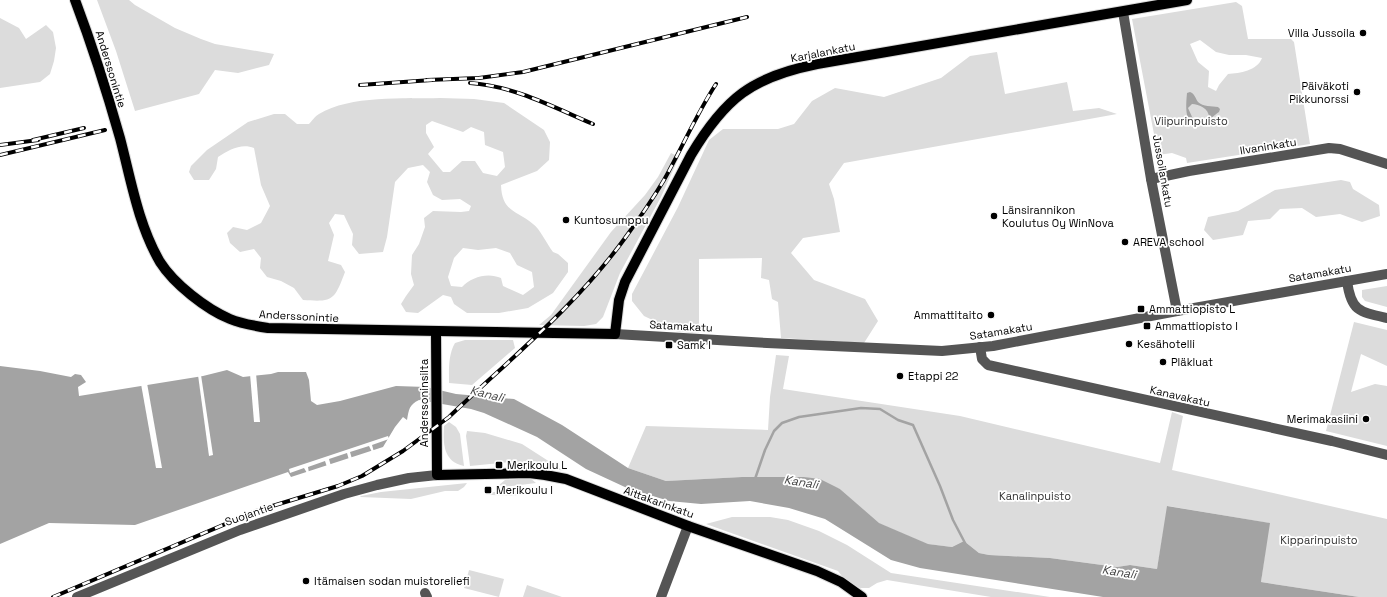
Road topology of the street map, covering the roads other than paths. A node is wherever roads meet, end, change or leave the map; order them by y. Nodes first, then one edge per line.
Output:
1 (75, 0) edge
2 (1187, 0) edge
3 (1123, 12) junction
4 (1387, 164) edge
5 (1151, 179) junction
6 (1387, 274) edge
7 (1347, 281) junction
8 (1177, 311) junction
9 (1387, 318) edge
10 (436, 332) junction
11 (614, 334) junction
12 (980, 347) junction
13 (1387, 455) edge
14 (437, 475) junction
15 (688, 526) junction
16 (77, 597) edge
17 (661, 597) edge
18 (862, 597) edge

1 - 10 main road, Anderssonintie
2 - 3 main road, Karjalankatu
3 - 5 street, Jussoilankatu
3 - 11 main road, Karjalankatu
4 - 5 street, Ilvaninkatu
5 - 8 street, Jussoilankatu
6 - 7 street, Satamakatu
7 - 8 street, Satamakatu
7 - 9 street
8 - 12 street, Satamakatu
10 - 11 main road, Anderssonintie
10 - 14 main road, Anderssoninsilta
11 - 12 street, Satamakatu
12 - 13 street, Kanavakatu
14 - 15 main road, Aittakarinkatu
14 - 16 street, Suojantie
15 - 17 street
15 - 18 main road, Aittakarinkatu

